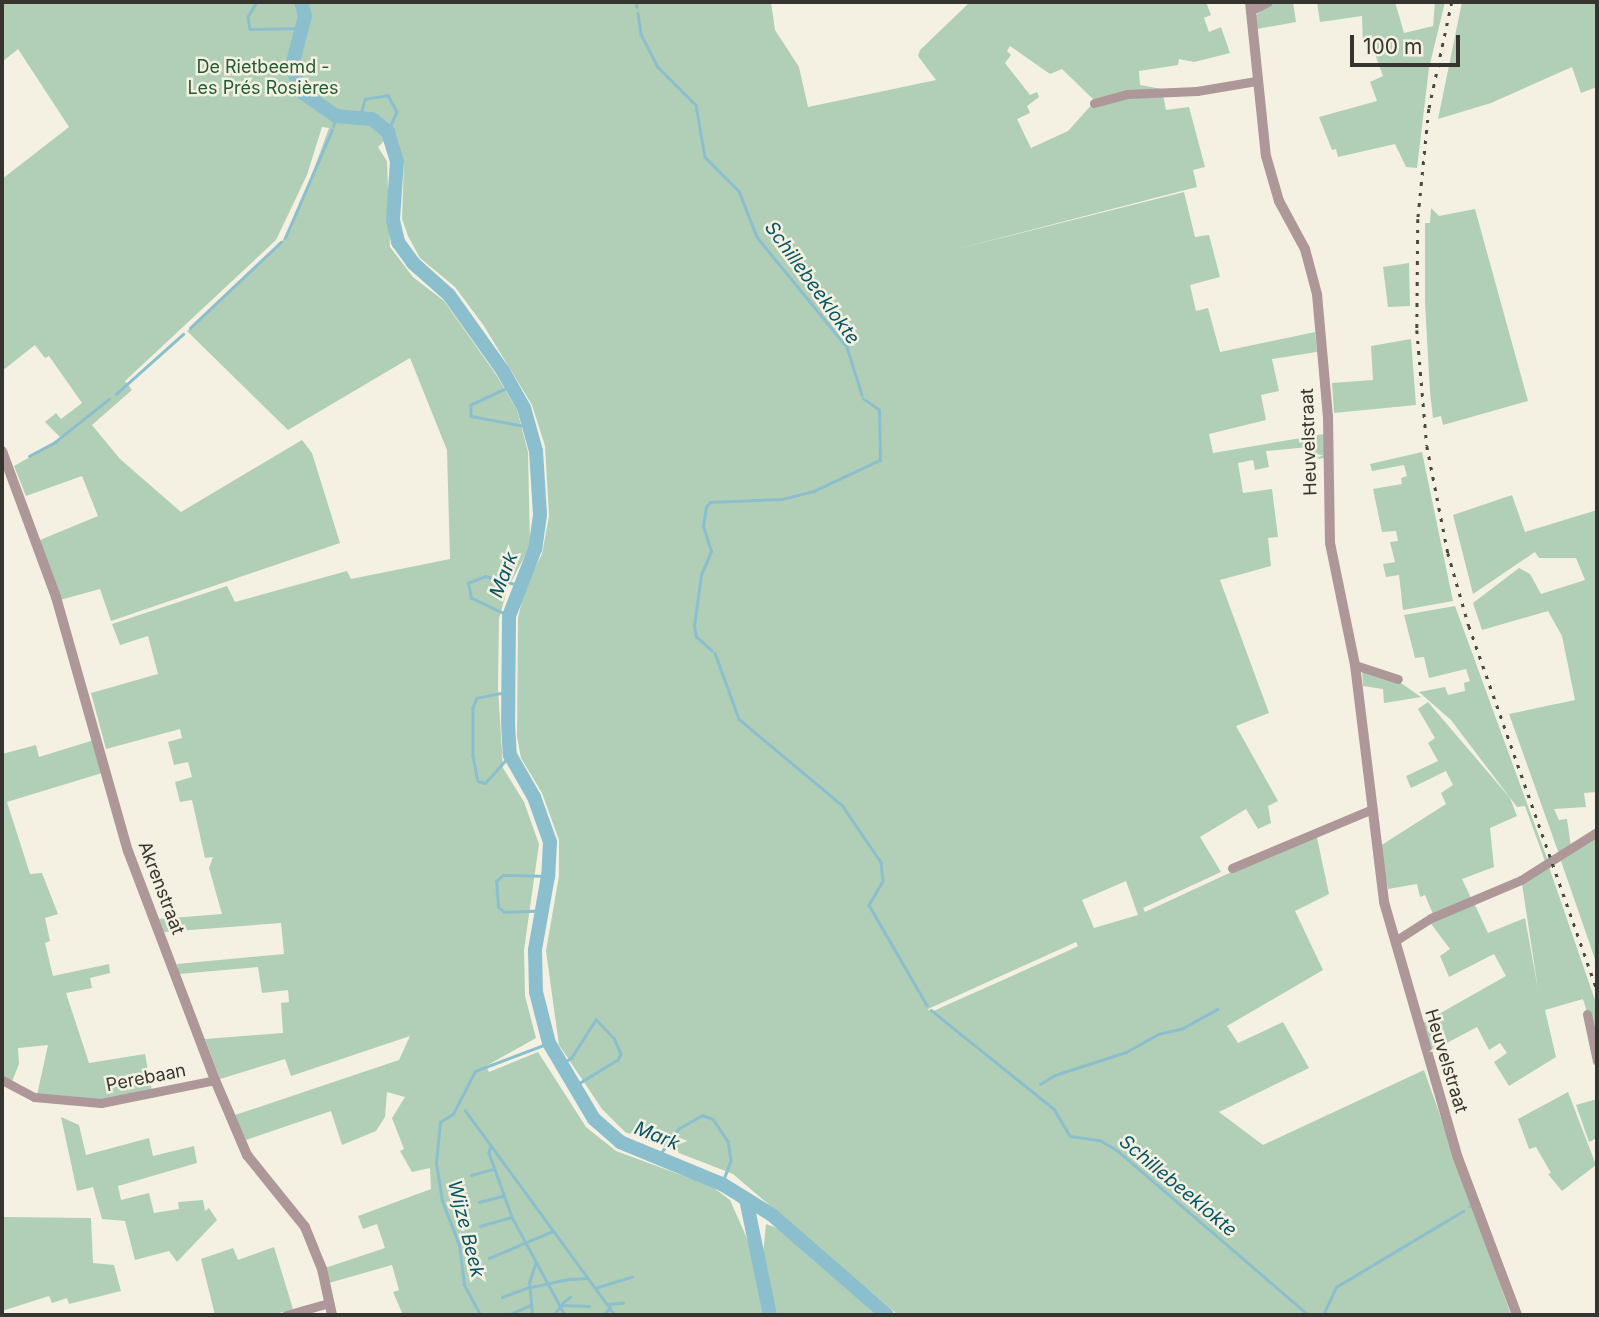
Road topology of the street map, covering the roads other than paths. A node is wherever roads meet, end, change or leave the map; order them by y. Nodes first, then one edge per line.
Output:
1 (1268, 2) edge
2 (1250, 6) edge
3 (1256, 81) junction
4 (1094, 103) dead end
5 (2, 451) edge
6 (1355, 665) junction
7 (1398, 679) dead end
8 (1370, 810) junction
9 (1597, 832) edge
10 (1232, 868) dead end
11 (1395, 941) junction
12 (1587, 1014) dead end
13 (1597, 1061) edge
14 (2, 1080) edge
15 (215, 1080) junction
16 (329, 1303) junction
17 (286, 1315) edge
18 (332, 1315) edge
19 (1517, 1315) edge

1 - 2 street
2 - 3 street, Heuvelstraat
3 - 4 street
3 - 6 street, Heuvelstraat
5 - 15 street, Akrenstraat
6 - 7 street
6 - 8 street, Heuvelstraat
8 - 10 street
8 - 11 street, Heuvelstraat
9 - 11 street
11 - 19 street, Heuvelstraat
12 - 13 street
14 - 15 street, Perebaan
15 - 16 street, Akrenstraat
16 - 17 street
16 - 18 street, Akrenstraat

